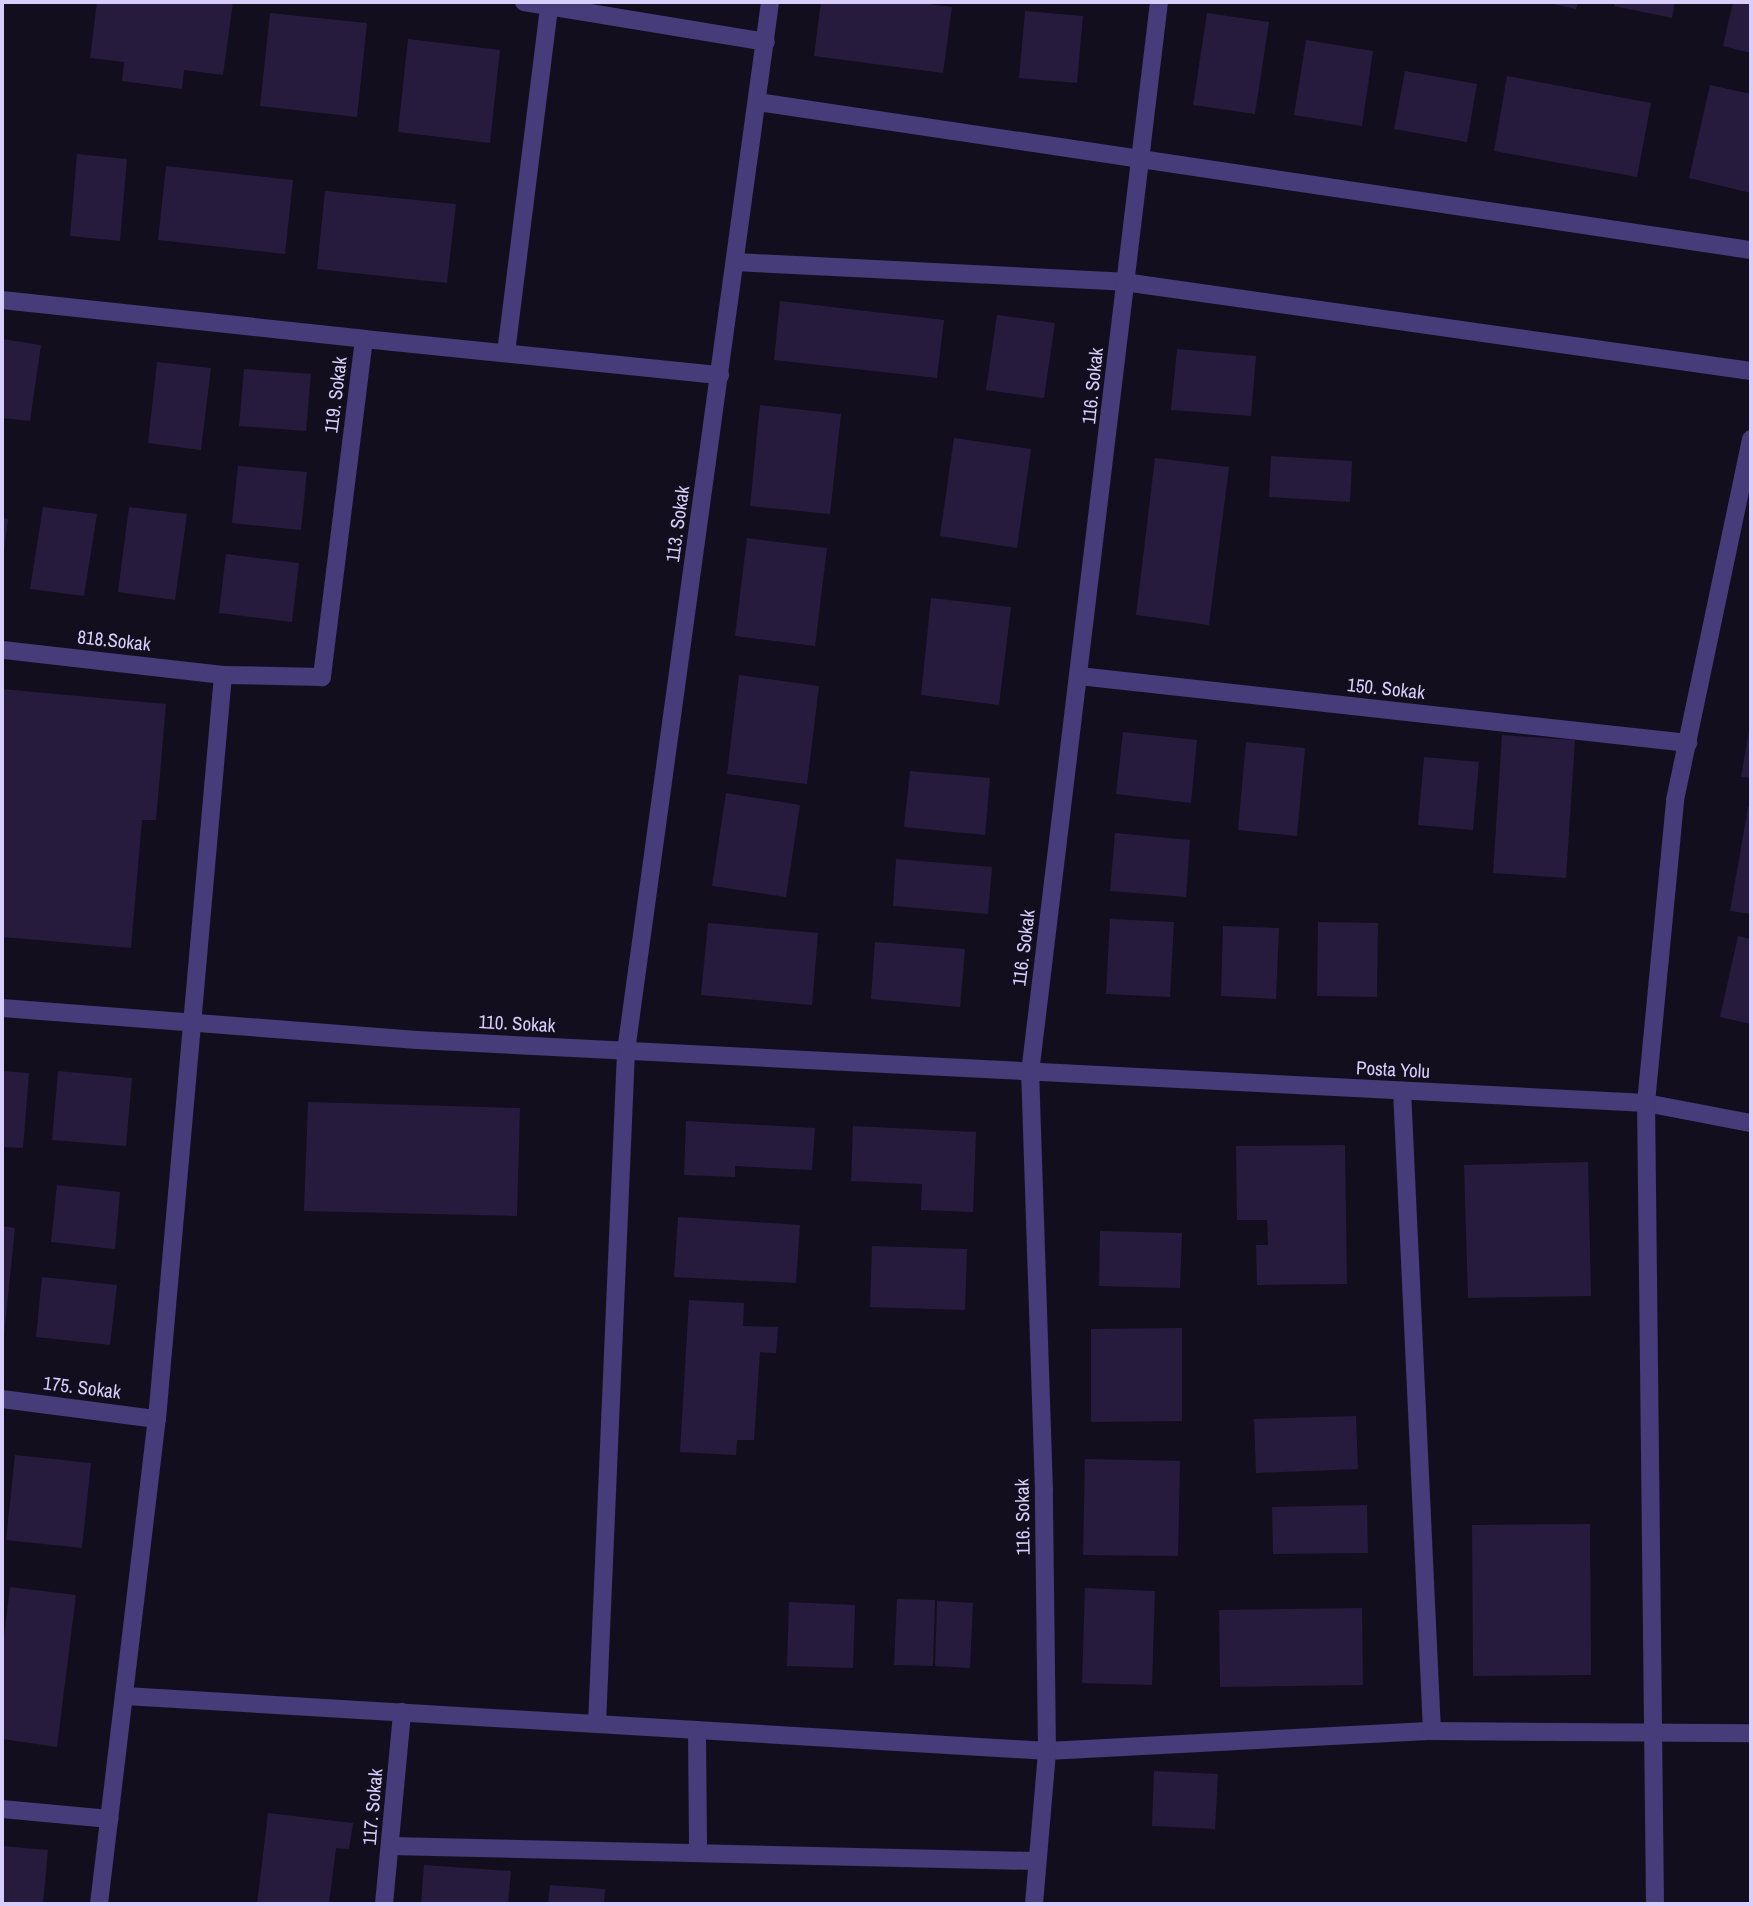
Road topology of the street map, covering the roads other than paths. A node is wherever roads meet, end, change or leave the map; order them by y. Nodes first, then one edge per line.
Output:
1 (524, 2) edge
2 (770, 2) edge
3 (1159, 2) edge
4 (549, 4) edge
5 (766, 42) junction
6 (758, 102) junction
7 (1141, 156) junction
8 (1751, 250) edge
9 (735, 262) junction
10 (1124, 282) junction
11 (2, 300) edge
12 (364, 339) junction
13 (506, 353) junction
14 (1751, 371) edge
15 (720, 375) junction
16 (1751, 439) edge
17 (2, 650) edge
18 (222, 675) junction
19 (1079, 676) junction
20 (1688, 743) junction
21 (2, 1008) edge
22 (193, 1024) junction
23 (626, 1051) junction
24 (1030, 1073) junction
25 (1402, 1091) junction
26 (1646, 1103) junction
27 (1751, 1123) edge
28 (2, 1399) edge
29 (157, 1419) junction
30 (125, 1696) junction
31 (402, 1712) junction
32 (597, 1724) junction
33 (697, 1730) junction
34 (1432, 1731) junction
35 (1653, 1732) junction
36 (1751, 1733) edge
37 (1046, 1751) junction
38 (2, 1809) edge
39 (110, 1819) junction
40 (391, 1846) junction
41 (698, 1853) junction
42 (1034, 1861) junction
43 (99, 1904) edge
44 (384, 1904) edge
45 (1034, 1904) edge
46 (1655, 1904) edge

1 - 4 street
2 - 5 street, 113. Sokak
3 - 7 street, 116. Sokak
4 - 5 street
4 - 13 street
5 - 6 street, 113. Sokak
6 - 7 street
6 - 9 street, 113. Sokak
7 - 8 street
7 - 10 street, 116. Sokak
9 - 10 street
9 - 15 street, 113. Sokak
10 - 14 street
10 - 19 street, 116. Sokak
11 - 12 street, 119. Sokak
12 - 13 street
12 - 18 street, 119. Sokak
13 - 15 street
15 - 23 street, 113. Sokak
16 - 20 street
17 - 18 street, 818.Sokak
18 - 22 street
19 - 20 street, 150. Sokak
19 - 24 street, 116. Sokak
20 - 26 street
21 - 22 street, 110. Sokak
22 - 23 street, 110. Sokak
22 - 29 street
23 - 24 street, 110. Sokak
23 - 32 street, 113. Sokak
24 - 25 street, Posta Yolu
24 - 37 street, 116. Sokak
25 - 26 street, Posta Yolu
25 - 34 street
26 - 27 street, Posta Yolu
26 - 35 street
28 - 29 street, 175. Sokak
29 - 30 street
30 - 31 street
30 - 39 street
31 - 32 street
31 - 40 street, 117. Sokak
32 - 33 street
33 - 37 street
33 - 41 street
34 - 35 street
34 - 37 street
35 - 36 street
35 - 46 street
37 - 42 street, 116. Sokak
38 - 39 street
39 - 43 street
40 - 41 street
40 - 44 street, 117. Sokak
41 - 42 street
42 - 45 street, 116. Sokak

